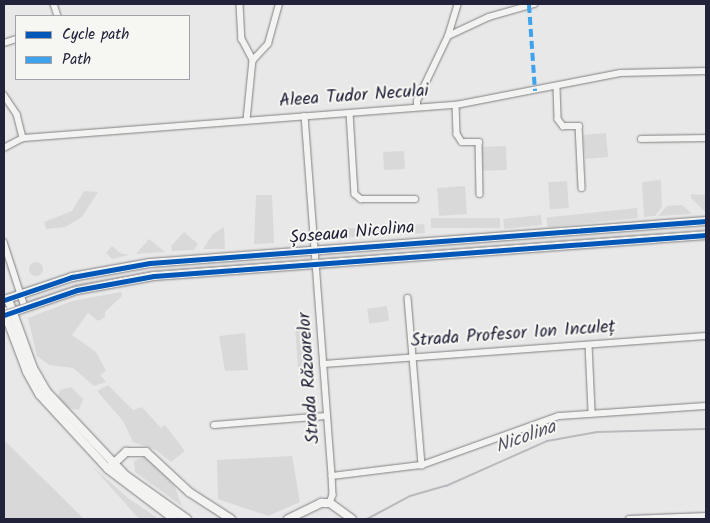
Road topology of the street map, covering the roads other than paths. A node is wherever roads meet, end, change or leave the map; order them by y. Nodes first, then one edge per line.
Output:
1 (240, 4) edge
2 (279, 4) edge
3 (458, 4) edge
4 (534, 4) edge
5 (448, 36) junction
6 (253, 60) junction
7 (706, 71) edge
8 (557, 88) junction
9 (4, 95) edge
10 (456, 105) junction
11 (417, 107) junction
12 (350, 112) junction
13 (305, 116) junction
14 (246, 120) junction
15 (23, 138) junction
16 (706, 138) edge
17 (641, 139) dead end
18 (4, 148) edge
19 (582, 188) dead end
20 (480, 194) dead end
21 (415, 199) dead end
22 (706, 221) edge
23 (706, 235) edge
24 (4, 242) edge
25 (314, 251) junction
26 (316, 264) junction
27 (20, 295) junction
28 (408, 298) dead end
29 (6, 299) edge
30 (25, 307) junction
31 (6, 313) edge
32 (706, 336) edge
33 (589, 345) junction
34 (412, 357) junction
35 (322, 364) junction
36 (706, 406) edge
37 (592, 412) junction
38 (326, 416) junction
39 (214, 425) dead end
40 (422, 465) junction
41 (110, 467) junction
42 (332, 476) junction
43 (330, 504) junction
44 (706, 516) edge
45 (180, 518) edge
46 (694, 518) edge
47 (231, 519) edge
48 (288, 519) edge
49 (352, 519) edge
50 (629, 519) edge

1 - 6 street
2 - 6 street
3 - 5 street
4 - 5 street
5 - 11 street
6 - 14 street
7 - 8 street, Aleea Tudor Neculai
8 - 10 street, Aleea Tudor Neculai
8 - 19 street
9 - 15 street
10 - 11 street, Aleea Tudor Neculai
10 - 20 street
11 - 12 street, Aleea Tudor Neculai
12 - 13 street, Aleea Tudor Neculai
12 - 21 street
13 - 14 street, Aleea Tudor Neculai
13 - 25 street, Strada Răzoarelor
14 - 15 street, Aleea Tudor Neculai
15 - 18 street, Aleea Tudor Neculai
16 - 17 street
22 - 25 main road, Șoseaua Nicolina
23 - 26 main road, Șoseaua Nicolina
24 - 27 street
25 - 26 street, Strada Răzoarelor
25 - 27 main road, Șoseaua Nicolina
26 - 30 main road, Șoseaua Nicolina
26 - 35 street, Strada Răzoarelor
27 - 29 main road, Șoseaua Nicolina
27 - 30 street
28 - 34 street
29 - 31 main road
30 - 31 main road, Șoseaua Nicolina
31 - 41 main road
32 - 33 street, Strada Profesor Ion Inculeț
33 - 34 street, Strada Profesor Ion Inculeț
33 - 37 street
34 - 35 street, Strada Profesor Ion Inculeț
34 - 40 street
35 - 38 street, Strada Răzoarelor
36 - 37 street
37 - 40 street
38 - 39 street
38 - 42 street, Strada Răzoarelor
40 - 42 street
41 - 45 main road
41 - 47 main road
42 - 43 street, Strada Răzoarelor
43 - 48 main road
43 - 49 main road
44 - 46 street
46 - 50 street

